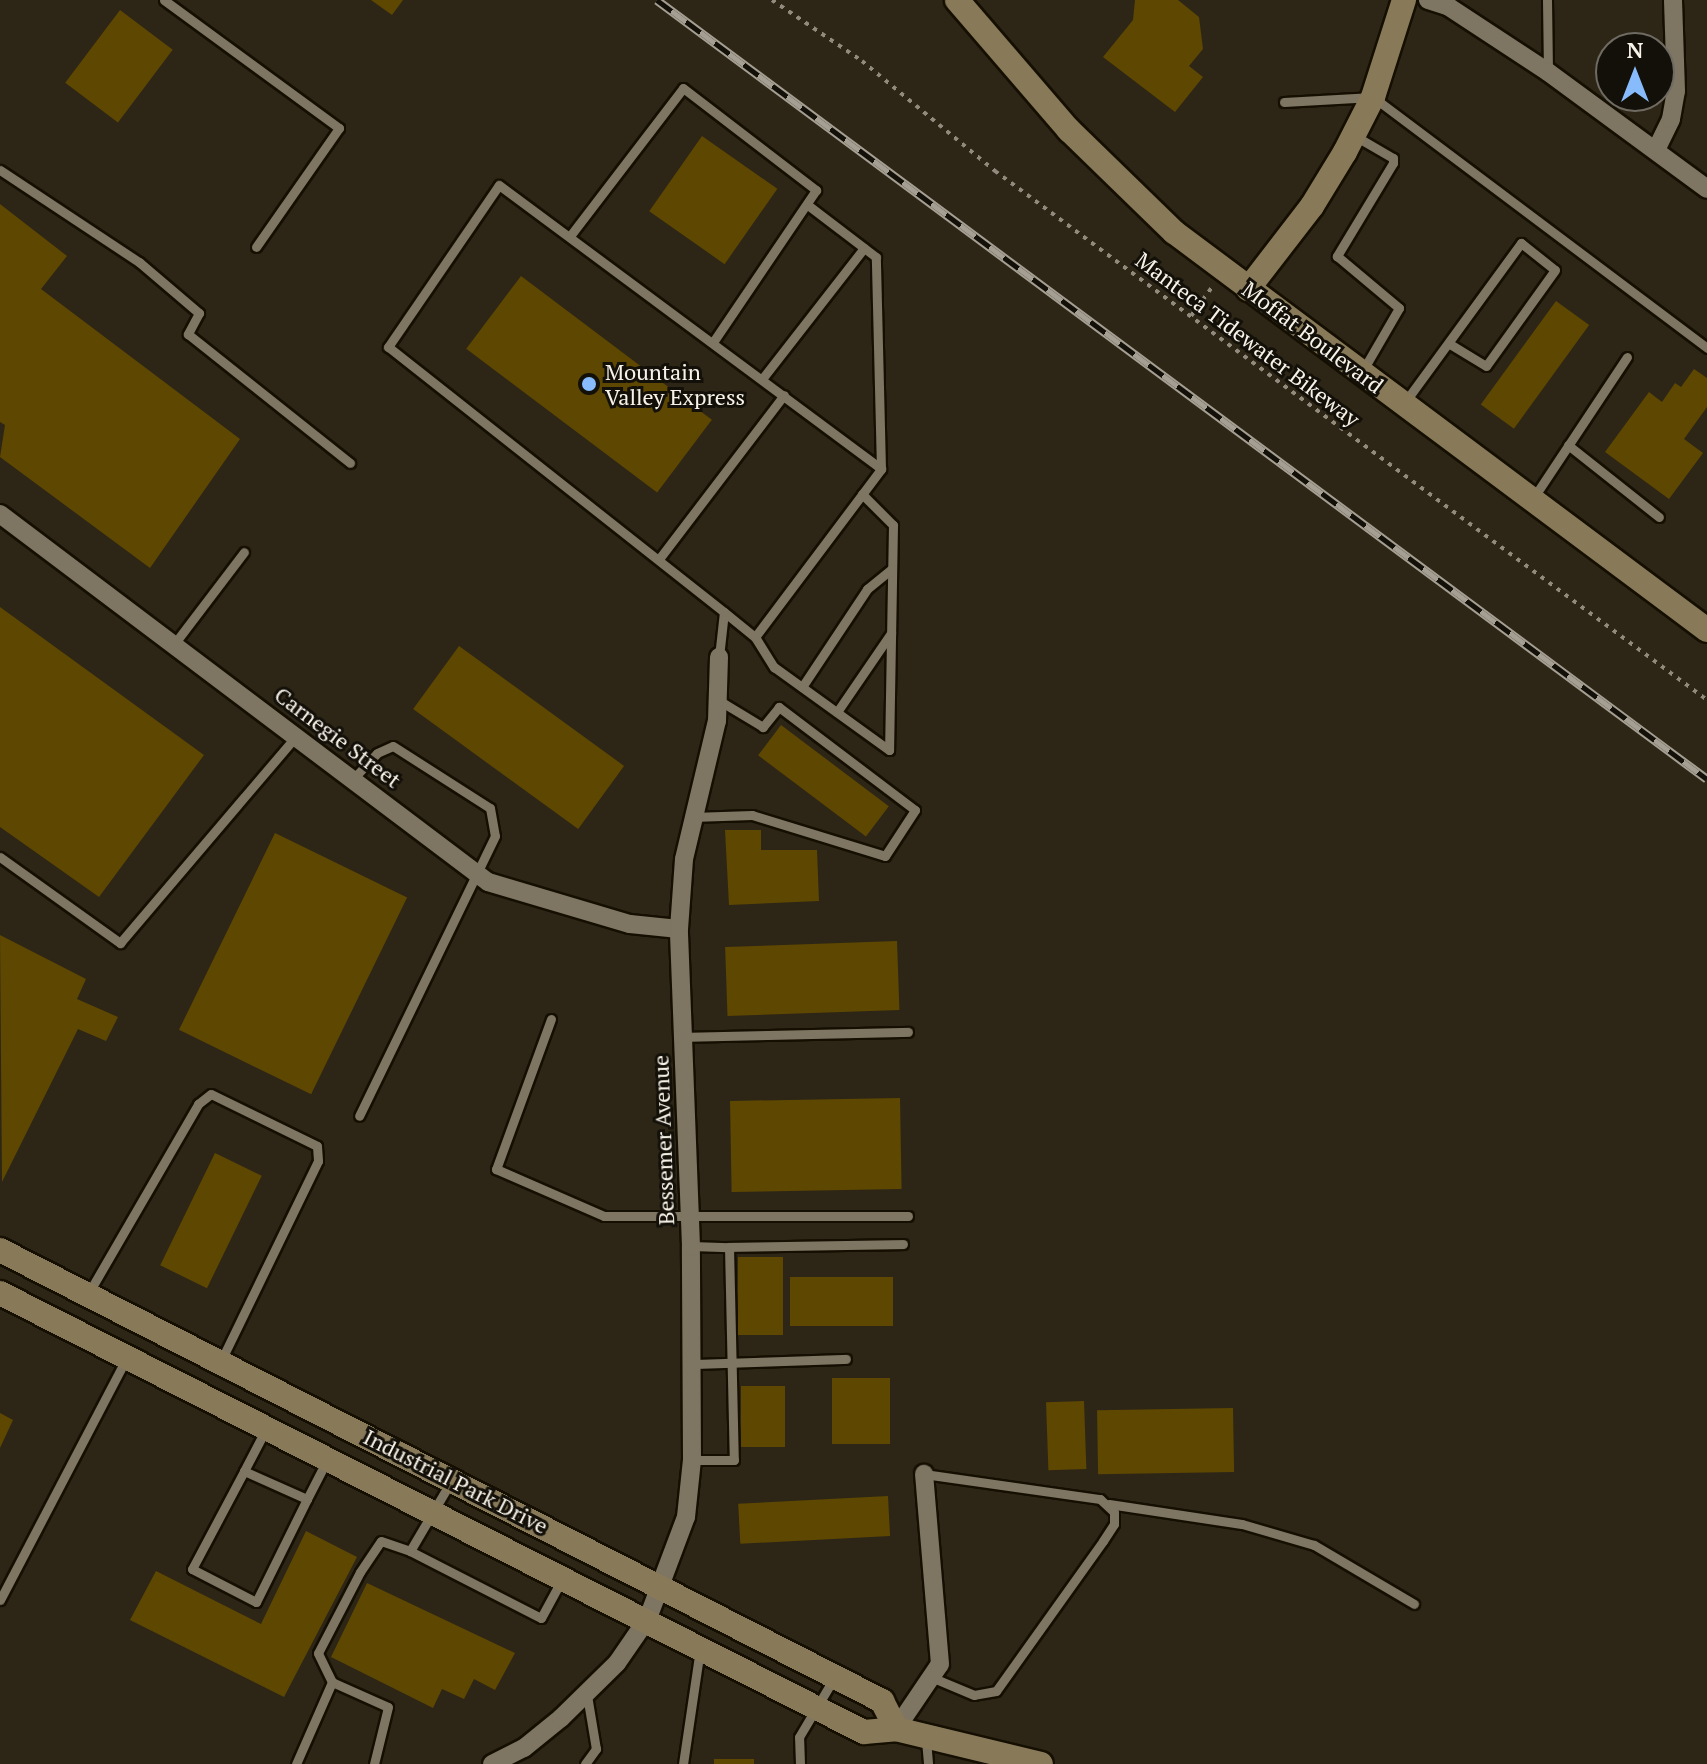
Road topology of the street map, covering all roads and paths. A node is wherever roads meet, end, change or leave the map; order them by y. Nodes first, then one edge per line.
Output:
1 (164, 0) edge
2 (772, 0) edge
3 (957, 0) edge
4 (1404, 0) edge
5 (1428, 0) edge
6 (1547, 0) edge
7 (1673, 0) edge
8 (1548, 72) junction
9 (1373, 97) junction
10 (1284, 102) dead end
11 (1354, 135) junction
12 (1656, 150) junction
13 (0, 170) edge
14 (1707, 189) edge
15 (809, 206) junction
16 (570, 236) junction
17 (256, 247) dead end
18 (864, 248) junction
19 (1224, 270) junction
20 (1248, 289) junction
21 (1191, 316) junction
22 (713, 342) junction
23 (1448, 343) junction
24 (1707, 348) edge
25 (1627, 357) dead end
26 (1361, 372) junction
27 (762, 379) junction
28 (784, 395) junction
29 (1403, 404) junction
30 (1568, 445) junction
31 (350, 463) dead end
32 (881, 469) junction
33 (862, 494) junction
34 (1532, 500) junction
35 (0, 514) edge
36 (1659, 517) dead end
37 (244, 552) dead end
38 (659, 559) junction
39 (892, 569) junction
40 (724, 612) junction
41 (1707, 630) edge
42 (891, 633) junction
43 (755, 637) junction
44 (175, 643) junction
45 (719, 657) joint
46 (802, 687) junction
47 (718, 700) junction
48 (1707, 700) edge
49 (837, 712) junction
50 (296, 736) junction
51 (353, 779) junction
52 (692, 817) junction
53 (0, 857) edge
54 (479, 876) junction
55 (679, 929) junction
56 (551, 1019) dead end
57 (908, 1032) dead end
58 (683, 1037) junction
59 (359, 1116) dead end
60 (908, 1216) dead end
61 (690, 1217) junction
62 (903, 1244) dead end
63 (691, 1246) junction
64 (729, 1247) junction
65 (0, 1250) edge
66 (88, 1295) junction
67 (4, 1298) edge
68 (126, 1359) junction
69 (846, 1359) dead end
70 (220, 1363) junction
71 (731, 1363) junction
72 (692, 1364) junction
73 (266, 1429) junction
74 (327, 1459) junction
75 (692, 1460) junction
76 (244, 1471) junction
77 (924, 1474) joint
78 (453, 1478) junction
79 (307, 1499) junction
80 (1109, 1504) junction
81 (431, 1511) junction
82 (410, 1551) junction
83 (564, 1577) junction
84 (662, 1586) junction
85 (0, 1600) edge
86 (1414, 1604) dead end
87 (648, 1618) junction
88 (700, 1648) junction
89 (931, 1677) junction
90 (834, 1678) junction
91 (332, 1682) junction
92 (587, 1695) junction
93 (818, 1708) junction
94 (896, 1729) junction
95 (926, 1736) junction
96 (296, 1764) edge
97 (374, 1764) edge
98 (492, 1764) edge
99 (585, 1764) edge
100 (683, 1764) edge
101 (800, 1764) edge
102 (928, 1764) edge
103 (1041, 1764) edge

1 - 17 lane
2 - 21 path, Manteca Tidewater Bikeway
3 - 19 street, Moffat Boulevard
4 - 9 street
5 - 8 street
6 - 8 lane
7 - 12 street
8 - 12 street
9 - 10 lane
9 - 11 street
9 - 24 lane
11 - 20 street
11 - 26 lane
12 - 14 street
13 - 31 lane
15 - 16 lane
15 - 18 lane
15 - 22 lane
16 - 22 lane
16 - 38 lane
18 - 27 lane
18 - 32 lane
19 - 20 street, Moffat Boulevard
19 - 21 path
20 - 26 street, Moffat Boulevard
21 - 48 path, Manteca Tidewater Bikeway
22 - 27 lane
23 - 23 lane
23 - 29 lane
25 - 30 lane
26 - 29 street, Moffat Boulevard
27 - 28 lane
28 - 32 lane
28 - 38 lane
29 - 34 street, Moffat Boulevard
30 - 34 lane
30 - 36 lane
32 - 33 lane
33 - 39 lane
33 - 43 lane
34 - 41 street, Moffat Boulevard
35 - 44 street, Carnegie Street
37 - 44 lane
38 - 40 lane
39 - 42 lane
39 - 46 lane
40 - 43 lane
40 - 45 lane
42 - 49 lane
42 - 49 lane
43 - 46 lane
44 - 50 street, Carnegie Street
45 - 47 street, Bessemer Avenue
46 - 49 lane
47 - 52 street, Bessemer Avenue
47 - 52 lane
50 - 51 street, Carnegie Street
50 - 53 lane
51 - 54 street, Carnegie Street
51 - 54 lane
52 - 55 street, Bessemer Avenue
54 - 55 street, Carnegie Street
54 - 59 lane
55 - 58 street, Bessemer Avenue
56 - 61 lane
57 - 58 lane
58 - 61 street, Bessemer Avenue
60 - 61 lane
61 - 63 street, Bessemer Avenue
62 - 64 lane
63 - 64 lane
63 - 72 street, Bessemer Avenue
64 - 71 lane
65 - 66 street, Industrial Park Drive
66 - 70 street, Industrial Park Drive
66 - 70 lane
67 - 68 street, Industrial Park Drive
68 - 73 street, Industrial Park Drive
68 - 85 lane
69 - 71 lane
70 - 78 street, Industrial Park Drive
71 - 72 lane
71 - 75 lane
72 - 75 street, Bessemer Avenue
73 - 74 street, Industrial Park Drive
73 - 76 lane
74 - 79 lane
74 - 81 street, Industrial Park Drive
75 - 84 street, Bessemer Avenue
76 - 79 lane
76 - 79 lane
77 - 80 lane
77 - 89 street
78 - 81 lane
78 - 84 street, Industrial Park Drive
80 - 86 lane
80 - 89 lane
81 - 82 lane
81 - 83 street, Industrial Park Drive
82 - 83 lane
82 - 91 lane
83 - 87 street, Industrial Park Drive
84 - 87 street, Bessemer Avenue
84 - 90 street, Industrial Park Drive
87 - 88 street, Industrial Park Drive
87 - 92 street, Bessemer Avenue
88 - 93 street, Industrial Park Drive
88 - 100 lane
89 - 94 street
90 - 93 lane
90 - 94 street, Industrial Park Drive
91 - 96 lane
91 - 97 lane
92 - 98 street, Bessemer Avenue
92 - 99 lane
93 - 94 street, Industrial Park Drive
93 - 101 lane
94 - 95 street, Industrial Park Drive
95 - 102 lane
95 - 103 street, Industrial Park Drive

